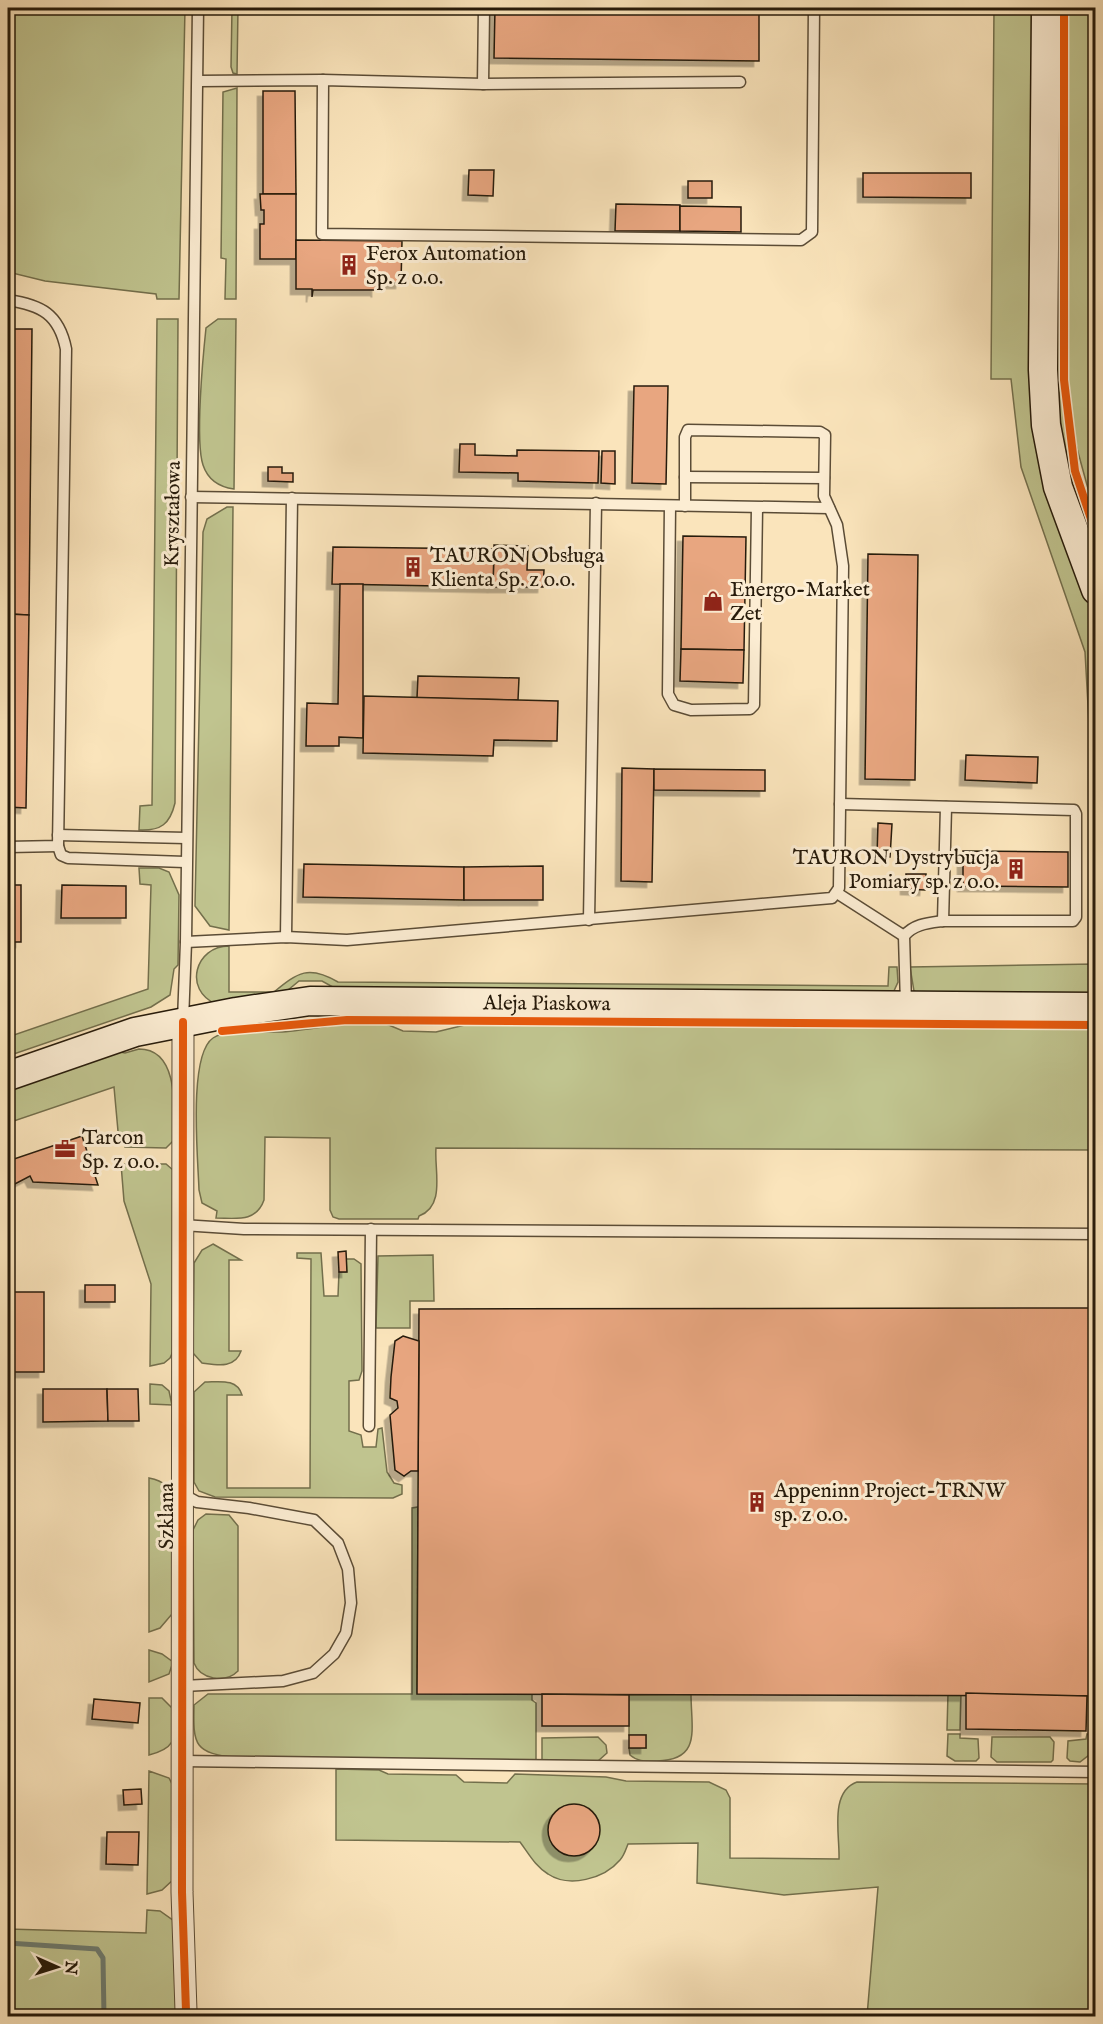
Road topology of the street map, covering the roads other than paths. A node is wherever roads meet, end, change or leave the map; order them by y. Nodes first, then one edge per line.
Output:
1 (198, 8) edge
2 (484, 8) edge
3 (814, 8) edge
4 (1046, 8) edge
5 (323, 80) junction
6 (199, 81) junction
7 (740, 82) dead end
8 (483, 84) junction
9 (8, 300) edge
10 (685, 477) junction
11 (824, 478) junction
12 (192, 497) junction
13 (292, 498) junction
14 (596, 503) junction
15 (670, 506) junction
16 (685, 506) junction
17 (757, 508) junction
18 (829, 508) junction
19 (1095, 590) edge
20 (840, 804) junction
21 (946, 807) junction
22 (186, 838) junction
23 (58, 840) junction
24 (8, 847) edge
25 (185, 862) junction
26 (837, 893) junction
27 (589, 920) junction
28 (943, 921) junction
29 (904, 936) junction
30 (286, 937) junction
31 (186, 942) junction
32 (906, 1006) junction
33 (1095, 1007) edge
34 (183, 1022) junction
35 (8, 1076) edge
36 (182, 1226) junction
37 (371, 1230) junction
38 (1095, 1234) edge
39 (369, 1426) dead end
40 (184, 1495) junction
41 (183, 1686) junction
42 (182, 1761) junction
43 (1095, 1772) edge
44 (186, 2011) dead end

1 - 6 lane, Kryształowa
2 - 8 lane
3 - 5 lane
4 - 19 main road
5 - 6 lane
5 - 8 lane
6 - 12 lane, Kryształowa
7 - 8 lane
9 - 23 lane
10 - 11 lane
10 - 11 lane
10 - 16 lane
11 - 18 lane
12 - 13 lane
12 - 22 lane, Kryształowa
13 - 14 lane
13 - 30 lane
14 - 15 lane
14 - 27 lane
15 - 16 lane
15 - 17 lane
16 - 17 lane
17 - 18 lane
18 - 20 lane
20 - 21 lane
20 - 26 lane
21 - 28 lane
21 - 28 lane
22 - 23 lane
22 - 25 lane, Kryształowa
23 - 24 lane
23 - 25 lane
25 - 31 lane, Kryształowa
26 - 27 lane
26 - 29 lane
27 - 30 lane
28 - 29 lane
29 - 32 lane
30 - 31 lane
31 - 34 lane, Kryształowa
32 - 33 main road, Aleja Piaskowa
32 - 34 main road, Aleja Piaskowa
34 - 35 main road, Aleja Piaskowa
34 - 36 street, Szklana
36 - 37 lane
36 - 40 street, Szklana
37 - 38 lane
37 - 39 lane
40 - 41 street, Szklana
40 - 41 lane
41 - 42 street, Szklana
42 - 43 lane
42 - 44 street, Szklana

